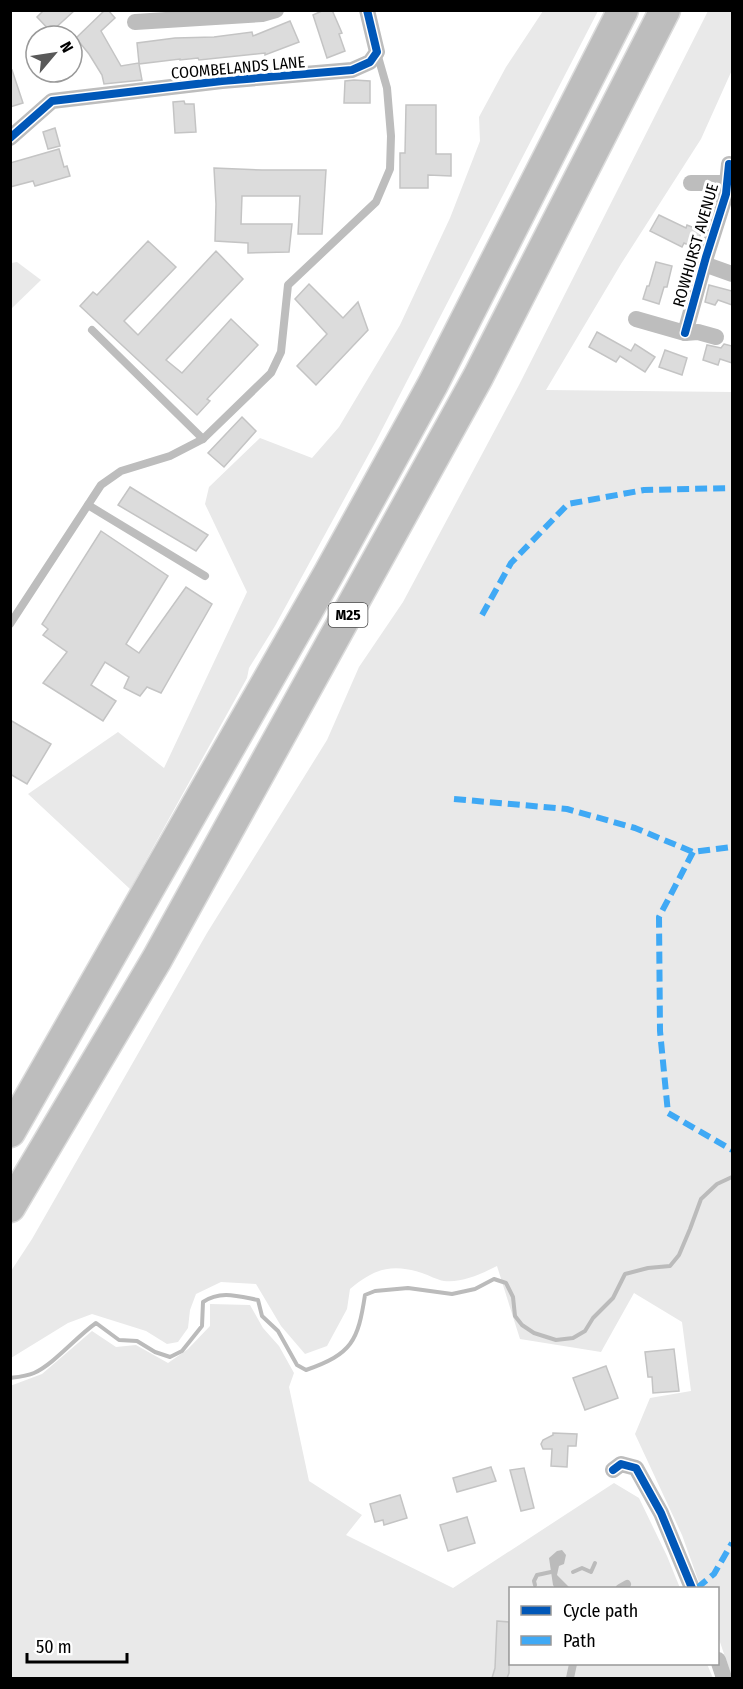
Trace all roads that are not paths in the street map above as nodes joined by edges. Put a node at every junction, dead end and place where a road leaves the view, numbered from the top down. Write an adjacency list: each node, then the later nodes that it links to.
1 (276, 10): 5 (street)
2 (367, 10): 7 (street)
3 (623, 10): 22 (highway, M25)
4 (665, 10): 23 (highway, M25)
5 (187, 15): 6 (street)
6 (135, 22)
7 (377, 52): 8 (street, COOMBELANDS LANE); 18 (lane)
8 (10, 138)
9 (729, 164): 11 (street, ROWHURST AVENUE)
10 (692, 183): 11 (street, ROWHURST AVENUE)
11 (727, 183): 12 (street, ROWHURST AVENUE)
12 (704, 264): 13 (street, ROWHURST AVENUE); 16 (street, ROWHURST AVENUE)
13 (732, 274)
14 (636, 319): 16 (street, ROWHURST AVENUE)
15 (92, 330): 18 (lane)
16 (685, 333): 17 (street, ROWHURST AVENUE)
17 (716, 337)
18 (203, 439): 19 (lane)
19 (88, 505): 20 (lane); 21 (lane)
20 (205, 576)
21 (10, 624)
22 (10, 1132)
23 (10, 1207)
24 (613, 1470): 25 (street)
25 (692, 1587)

